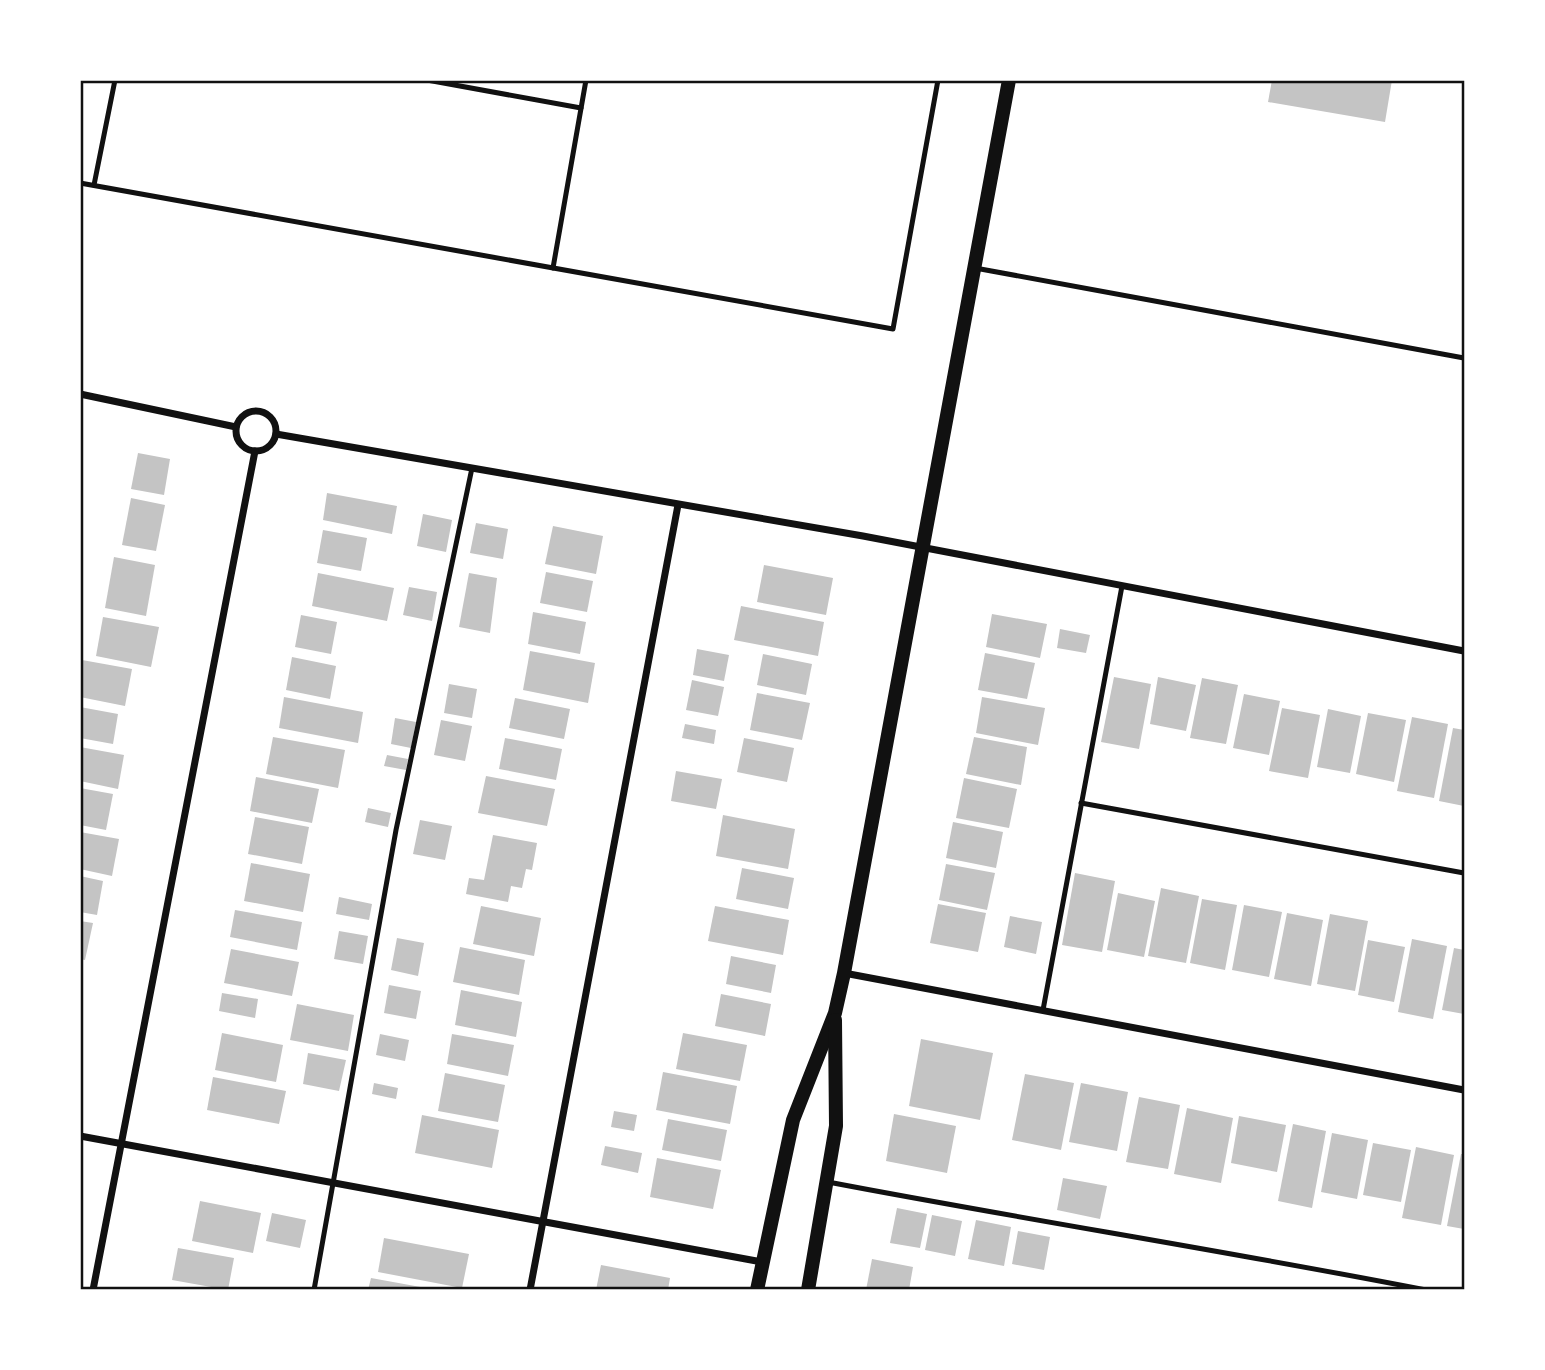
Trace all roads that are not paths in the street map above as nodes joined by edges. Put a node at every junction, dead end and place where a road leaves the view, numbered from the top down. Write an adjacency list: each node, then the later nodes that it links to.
1 (115, 80): 8 (lane)
2 (427, 80): 6 (lane)
3 (586, 80): 6 (lane)
4 (938, 80): 9 (lane)
5 (1009, 80): 10 (main road)
6 (581, 108): 9 (lane)
7 (80, 183): 8 (lane)
8 (94, 186): 9 (lane)
9 (553, 268)
10 (974, 268): 11 (lane); 18 (main road)
11 (1465, 358)
12 (80, 394): 13 (street)
13 (236, 427): 14 (street); 15 (street)
14 (276, 434): 15 (street); 16 (street)
15 (255, 451): 28 (street)
16 (472, 468): 17 (street); 29 (lane)
17 (678, 505): 18 (street); 31 (street)
18 (923, 547): 19 (street); 23 (main road)
19 (1122, 586): 20 (street); 21 (lane)
20 (1465, 651)
21 (1081, 803): 22 (lane); 24 (lane)
22 (1465, 873)
23 (844, 973): 24 (street); 25 (main road)
24 (1043, 1010): 26 (street)
25 (835, 1013): 30 (main road); 32 (main road)
26 (1465, 1090)
27 (80, 1136): 28 (street)
28 (120, 1143): 29 (street); 33 (street)
29 (333, 1181): 31 (street); 34 (lane)
30 (828, 1182): 37 (main road); 38 (lane)
31 (543, 1221): 32 (street); 35 (street)
32 (762, 1262): 36 (main road)
33 (93, 1290)
34 (314, 1290)
35 (530, 1290)
36 (757, 1290)
37 (808, 1290)
38 (1426, 1290)

